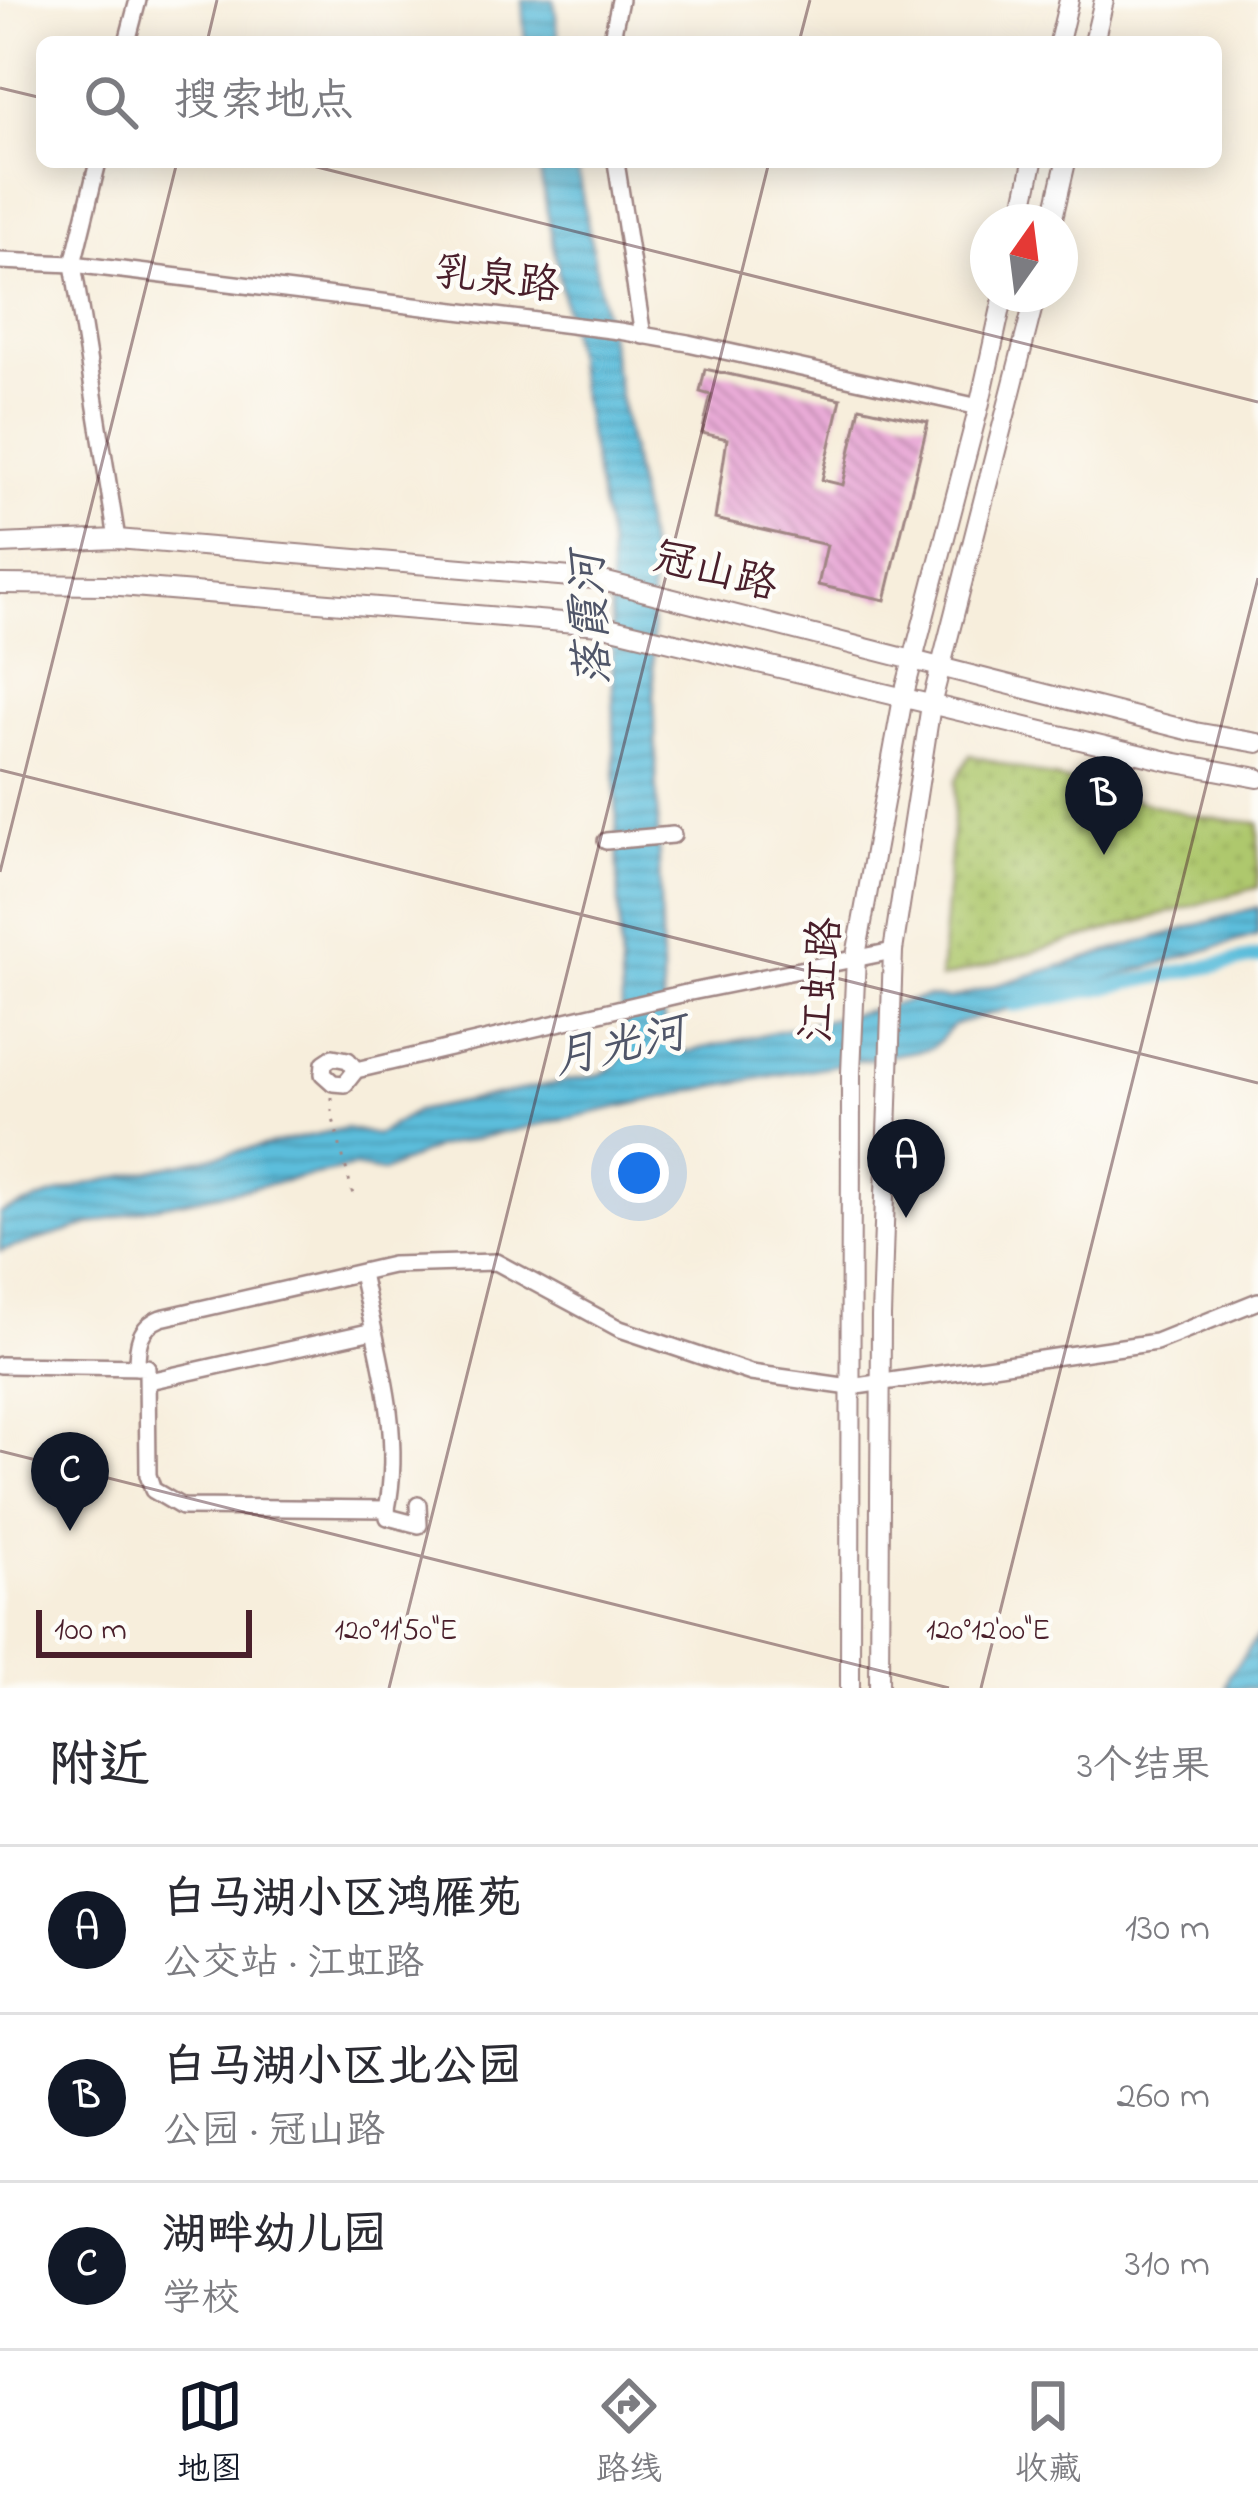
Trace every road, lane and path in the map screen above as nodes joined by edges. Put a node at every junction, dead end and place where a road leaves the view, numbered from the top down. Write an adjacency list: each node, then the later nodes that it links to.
1 (138, 0): 5 (street)
2 (620, 0): 6 (street)
3 (1069, 0): 7 (main road)
4 (1104, 0): 8 (main road)
5 (129, 36)
6 (612, 36)
7 (1061, 36)
8 (1095, 36)
9 (97, 168): 16 (street)
10 (617, 168): 19 (street)
11 (1032, 168): 13 (main road)
12 (1065, 168): 14 (main road)
13 (1024, 204)
14 (1056, 204)
15 (0, 261): 16 (street, 乳泉路)
16 (73, 264): 19 (street, 乳泉路); 21 (street)
17 (1000, 312): 20 (main road, 江虹路)
18 (1031, 312): 25 (main road, 江虹路)
19 (643, 335): 20 (street, 乳泉路)
20 (979, 407): 24 (main road, 江虹路)
21 (117, 538): 22 (main road, 冠山路); 24 (main road, 冠山路)
22 (0, 544)
23 (0, 584): 26 (main road, 冠山路)
24 (914, 661): 25 (main road, 冠山路); 26 (main road, 江虹路)
25 (940, 667): 27 (main road, 江虹路); 28 (main road, 冠山路)
26 (903, 698): 27 (main road, 冠山路); 33 (main road, 江虹路)
27 (931, 705): 29 (main road, 冠山路); 32 (main road, 江虹路)
28 (1258, 743)
29 (1258, 778)
30 (673, 836): 31 (street)
31 (607, 841)
32 (893, 951): 33 (street); 42 (main road, 江虹路)
33 (856, 956): 34 (street); 43 (main road, 江虹路)
34 (356, 1070): 35 (street); 35 (street)
35 (333, 1083): 36 (path)
36 (353, 1195)
37 (361, 1273): 39 (street); 41 (street); 43 (street)
38 (1258, 1301): 42 (street)
39 (373, 1331): 41 (street); 45 (street)
40 (0, 1365): 41 (street)
41 (143, 1374): 45 (street)
42 (881, 1386): 43 (street); 47 (main road, 江虹路)
43 (850, 1387): 46 (main road, 江虹路)
44 (418, 1505): 45 (street)
45 (386, 1509)
46 (850, 1688)
47 (879, 1688)

